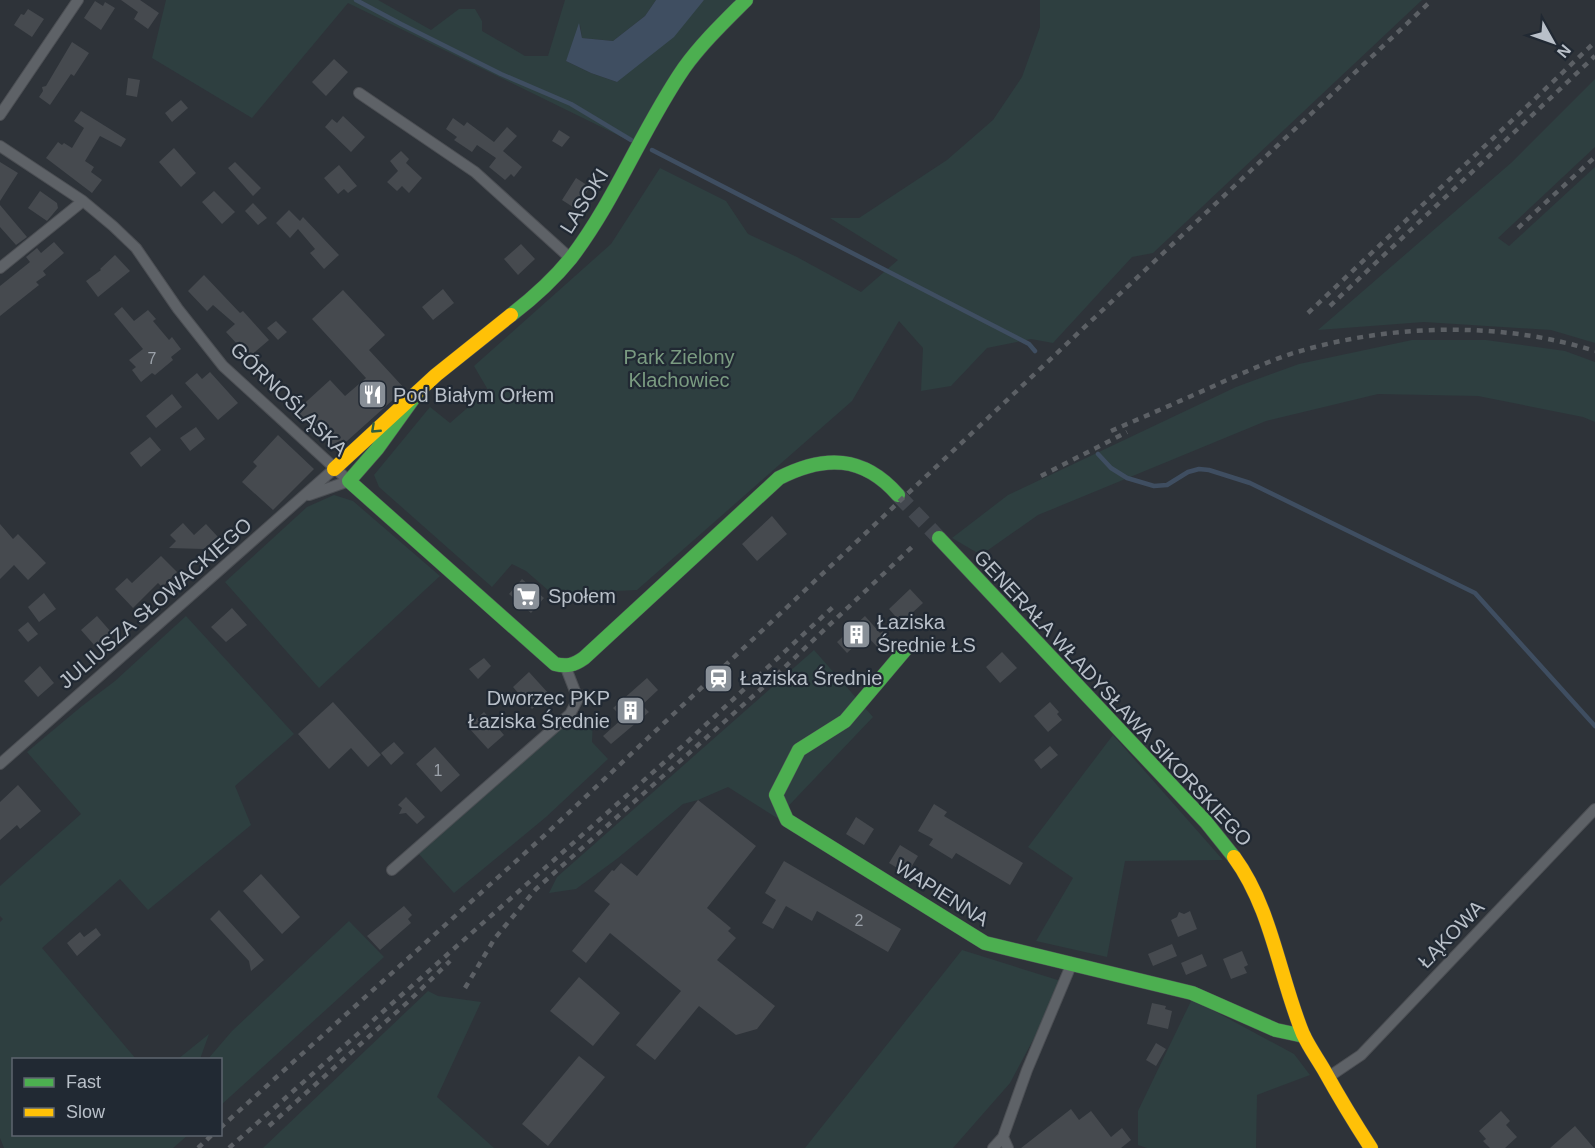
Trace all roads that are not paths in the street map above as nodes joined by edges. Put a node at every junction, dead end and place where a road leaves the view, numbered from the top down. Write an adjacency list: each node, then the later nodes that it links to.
1 (78, 0): 4 (street)
2 (746, 0): 7 (street, LASOKI)
3 (359, 93): 7 (street)
4 (0, 115)
5 (0, 146): 6 (street, GÓRNOŚLĄSKA)
6 (82, 201): 8 (street); 10 (street, GÓRNOŚLĄSKA)
7 (570, 258): 9 (street, LASOKI)
8 (0, 268)
9 (418, 392): 10 (street, one-way to 10); 11 (street)
10 (334, 468): 11 (street, GÓRNOŚLĄSKA); 13 (street, JULIUSZA SŁOWACKIEGO)
11 (349, 481): 13 (street); 16 (street, GÓRNOŚLĄSKA)
12 (898, 495): 16 (street)
13 (303, 497): 17 (street, JULIUSZA SŁOWACKIEGO)
14 (939, 538): 21 (street, GENERAŁA WŁADYSŁAWA SIKORSKIEGO)
15 (905, 650): 20 (street, WAPIENNA)
16 (566, 668): 19 (street)
17 (0, 764)
18 (1595, 809): 22 (street, ŁĄKOWA)
19 (392, 870)
20 (1072, 963): 21 (street, WAPIENNA); 23 (street)
21 (1304, 1036): 22 (street, GENERAŁA WŁADYSŁAWA SIKORSKIEGO)
22 (1327, 1078): 25 (street, GENERAŁA WŁADYSŁAWA SIKORSKIEGO)
23 (1006, 1143): 24 (street)
24 (993, 1148)
25 (1371, 1148)

